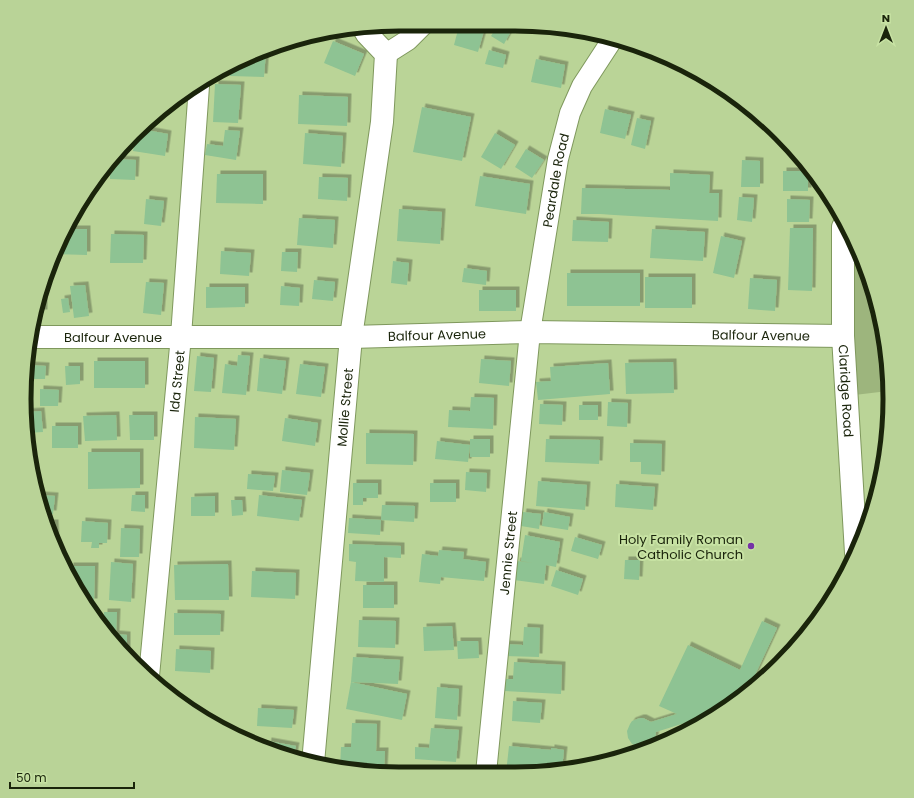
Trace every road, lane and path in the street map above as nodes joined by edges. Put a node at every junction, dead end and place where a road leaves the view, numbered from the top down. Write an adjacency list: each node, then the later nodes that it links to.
1 (417, 31): 4 (street)
2 (366, 33): 4 (street)
3 (609, 44): 7 (street, Peardale Road)
4 (386, 54): 11 (street, Mollie Street)
5 (199, 91): 8 (street, Ida Street)
6 (843, 232): 9 (street, Claridge Road)
7 (530, 332): 9 (street, Balfour Avenue); 11 (street, Balfour Avenue); 15 (street, Jennie Street)
8 (181, 336): 10 (street, Balfour Avenue); 11 (street, Balfour Avenue); 13 (street, Ida Street)
9 (843, 336): 12 (street, Claridge Road)
10 (36, 337)
11 (351, 337): 14 (street, Mollie Street)
12 (855, 539)
13 (150, 670)
14 (314, 756)
15 (487, 767)

